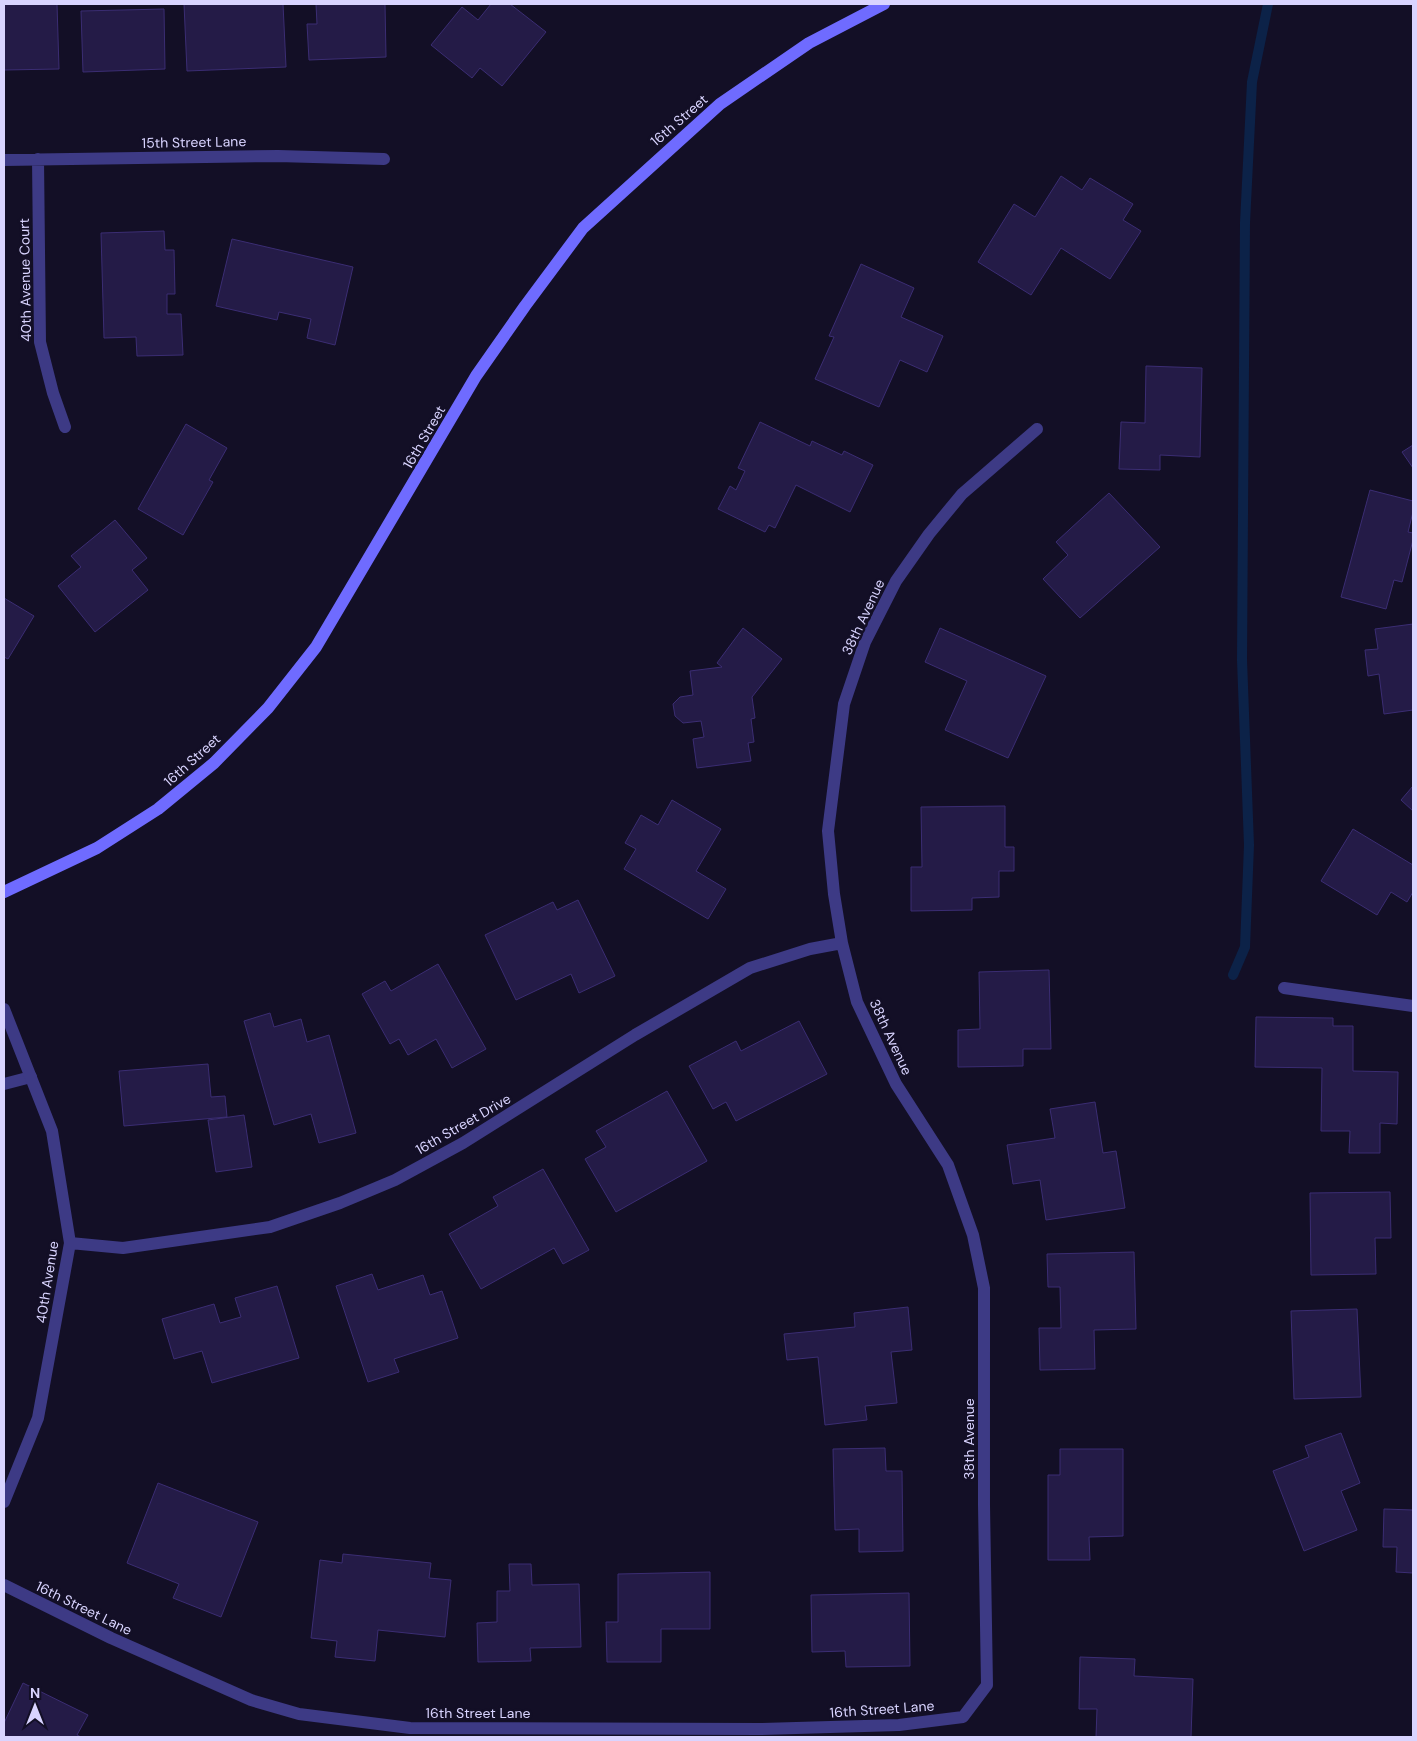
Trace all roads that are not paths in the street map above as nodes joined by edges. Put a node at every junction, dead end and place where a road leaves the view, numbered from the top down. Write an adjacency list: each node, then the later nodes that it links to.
1 (884, 4): 7 (main road, 16th Street)
2 (38, 159): 3 (street, 15th Street Lane); 4 (street, 15th Street Lane); 5 (street, 40th Avenue Court)
3 (384, 159)
4 (4, 160)
5 (65, 427)
6 (1037, 429): 8 (street, 38th Avenue)
7 (4, 892)
8 (842, 943): 14 (street, 16th Street Drive); 17 (street, 38th Avenue)
9 (1284, 988): 10 (street)
10 (1413, 1006)
11 (4, 1009): 12 (street, 40th Avenue)
12 (31, 1077): 13 (street); 14 (street, 40th Avenue)
13 (4, 1084)
14 (70, 1243): 15 (street, 40th Avenue)
15 (4, 1502)
16 (4, 1584): 17 (street, 16th Street Lane)
17 (973, 1704)

